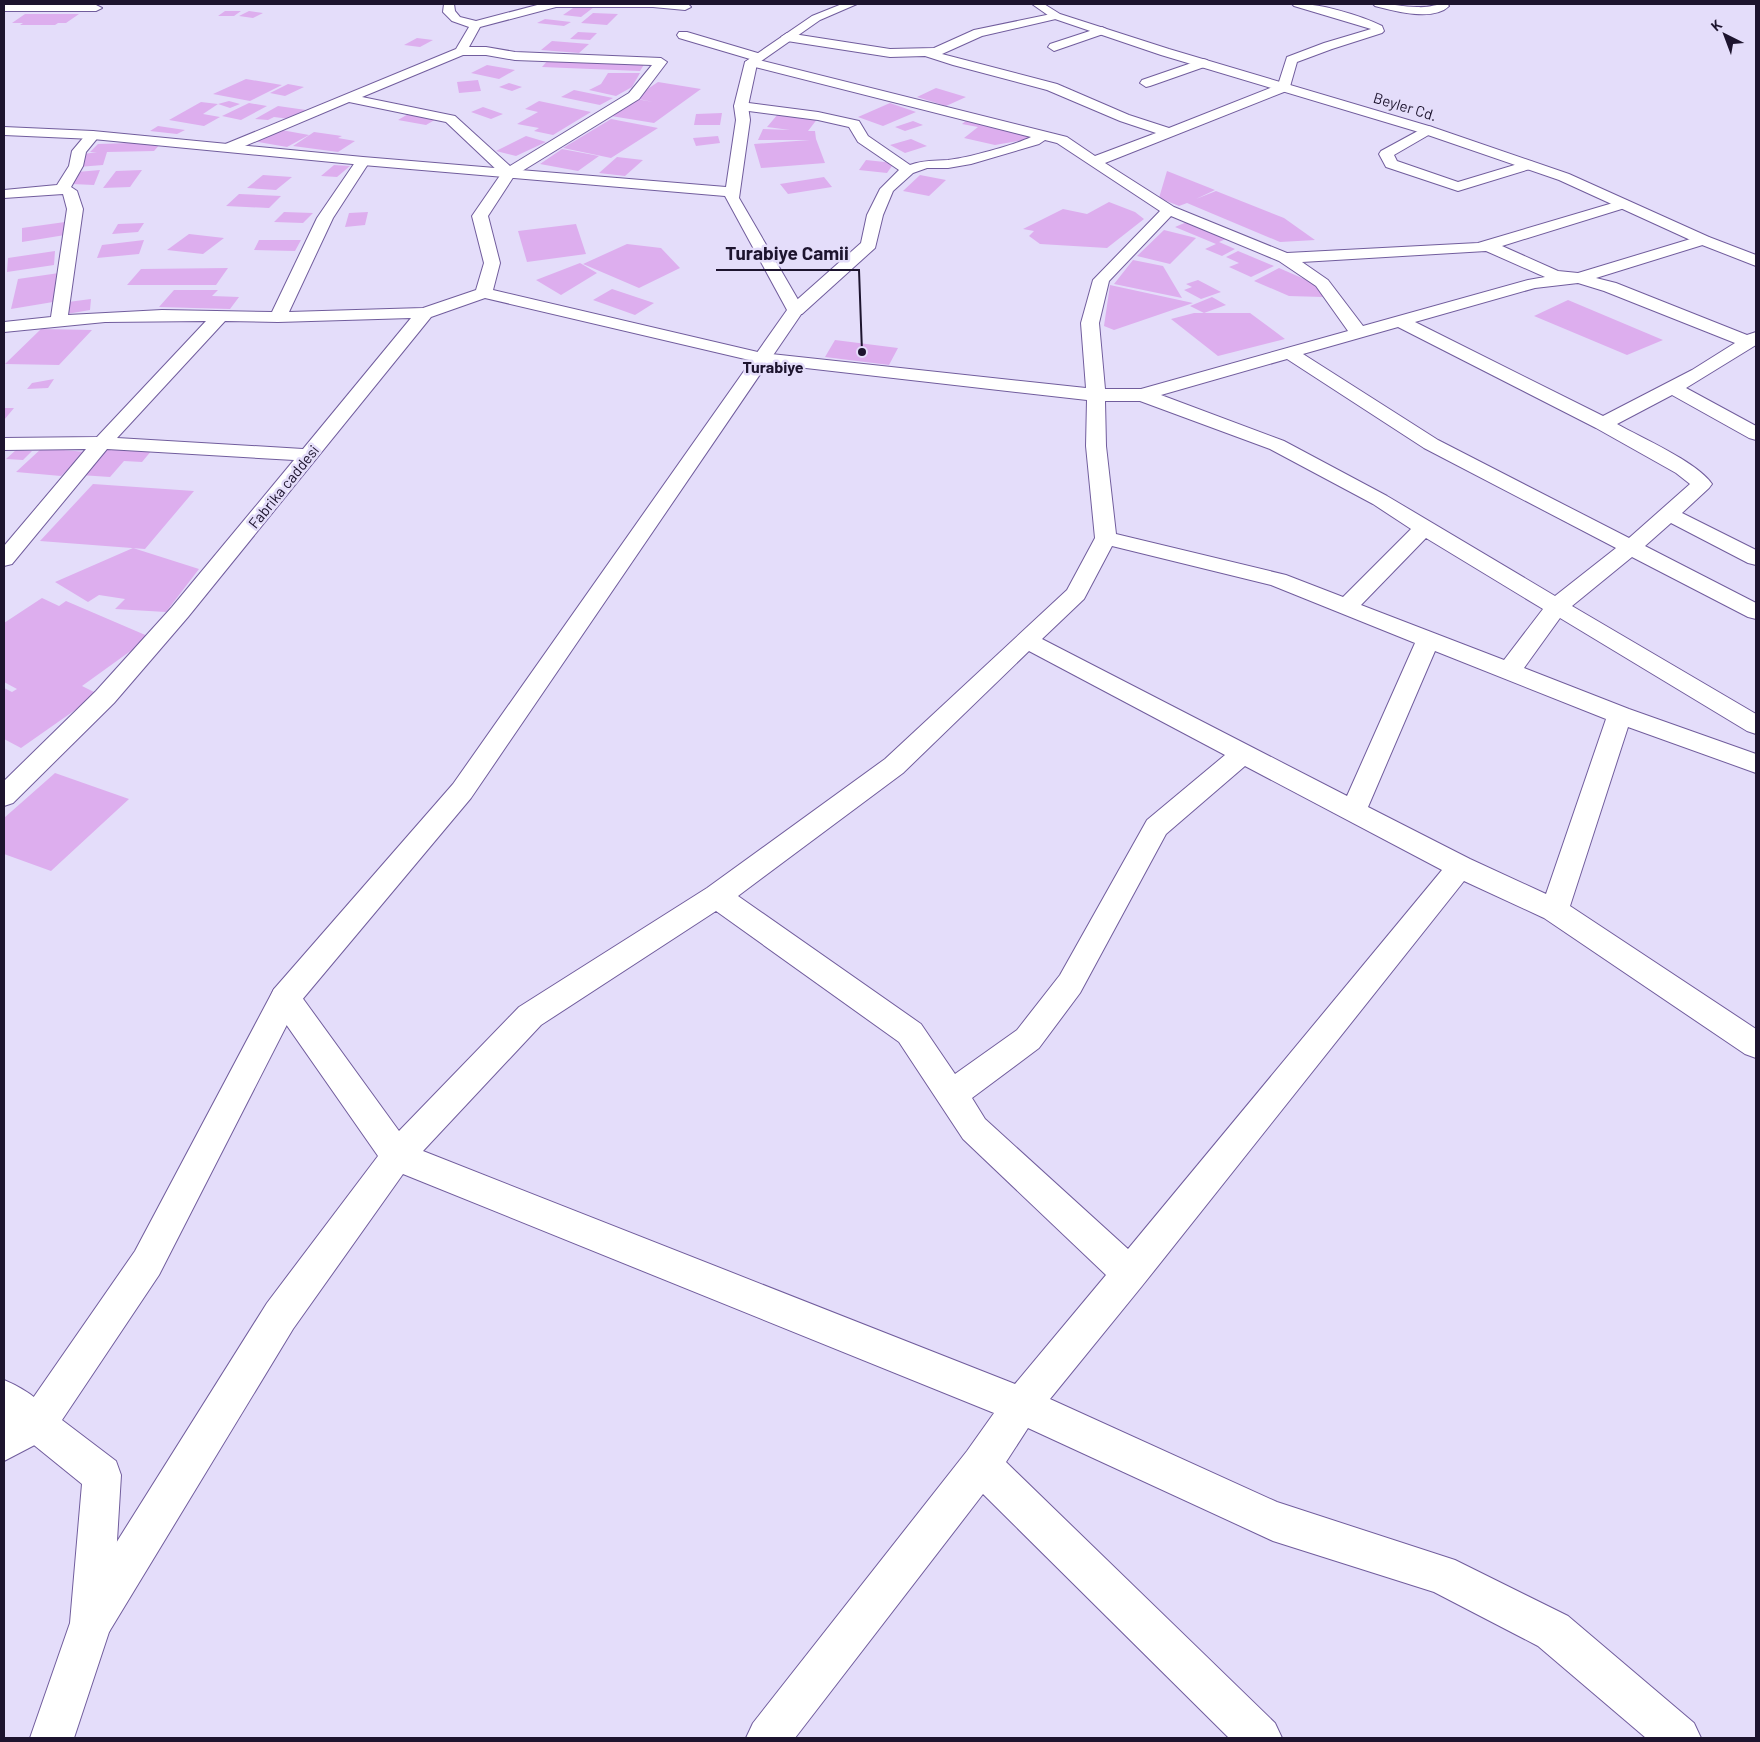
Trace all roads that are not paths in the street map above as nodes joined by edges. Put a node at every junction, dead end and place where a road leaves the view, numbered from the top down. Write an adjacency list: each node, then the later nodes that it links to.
1 (449, 4): 11 (street)
2 (851, 4): 13 (street)
3 (1037, 4): 9 (street, Beyler Cd.)
4 (1298, 4): 20 (street)
5 (1379, 4): 6 (street)
6 (1441, 4)
7 (4, 8): 8 (street)
8 (96, 8)
9 (1056, 16): 12 (street, Beyler Cd.); 16 (street)
10 (684, 22): 11 (street); 17 (street)
11 (476, 26): 15 (street)
12 (1102, 31): 14 (street); 18 (street, Beyler Cd.)
13 (787, 37): 16 (street); 17 (street)
14 (1054, 47)
15 (461, 51): 21 (street); 33 (street)
16 (926, 52): 25 (street)
17 (754, 59): 22 (street); 27 (street)
18 (1203, 63): 19 (street); 20 (street, Beyler Cd.)
19 (1146, 83)
20 (1284, 87): 23 (street, Beyler Cd.); 25 (street)
21 (348, 98): 28 (street); 33 (street)
22 (741, 106): 32 (street); 35 (street)
23 (1427, 130): 31 (street, Beyler Cd.); 31 (street)
24 (4, 131): 26 (street)
25 (1170, 132): 30 (street)
26 (93, 135): 28 (street); 34 (street)
27 (1043, 135): 30 (street); 32 (street)
28 (228, 148): 29 (street)
29 (363, 162): 33 (street); 48 (street)
30 (1094, 162): 38 (street)
31 (1528, 165): 37 (street, Beyler Cd.)
32 (908, 170): 45 (street)
33 (509, 173): 35 (street); 44 (street)
34 (62, 189): 36 (street); 49 (street)
35 (732, 192): 45 (street)
36 (4, 194)
37 (1623, 204): 39 (street, Beyler Cd.); 40 (street)
38 (1169, 210): 41 (street); 57 (street)
39 (1703, 240): 42 (street, Beyler Cd.); 43 (street)
40 (1488, 246): 41 (street); 43 (street)
41 (1285, 258): 52 (street)
42 (1756, 261)
43 (1580, 278): 50 (street); 53 (street)
44 (484, 293): 46 (street); 55 (street)
45 (796, 310): 55 (street)
46 (425, 313): 48 (street); 63 (street, Fabrika caddesi)
47 (220, 316): 48 (street); 49 (street); 61 (street)
48 (278, 317)
49 (59, 322): 51 (street)
50 (1401, 322): 52 (street); 59 (street)
51 (4, 327)
52 (1359, 333): 54 (street)
53 (1752, 340): 56 (street)
54 (1289, 354): 58 (street); 67 (street)
55 (762, 358): 57 (street); 85 (street)
56 (1672, 388): 59 (street); 60 (street)
57 (1096, 395): 58 (street); 66 (street)
58 (1142, 395): 65 (street)
59 (1603, 424): 64 (street)
60 (1756, 434)
61 (102, 443): 62 (street); 63 (street); 69 (street)
62 (6, 446)
63 (309, 455): 80 (street, Fabrika caddesi)
64 (1669, 514): 67 (street); 68 (street)
65 (1424, 528): 70 (street); 71 (street)
66 (1106, 538): 71 (street); 74 (street)
67 (1630, 548): 70 (street); 72 (street)
68 (1756, 558)
69 (4, 559)
70 (1557, 606): 75 (street); 77 (street)
71 (1346, 607): 73 (street)
72 (1756, 612)
73 (1428, 639): 75 (street); 81 (street)
74 (1026, 640): 78 (street); 83 (street)
75 (1509, 671): 76 (street)
76 (1620, 715): 79 (street); 84 (street)
77 (1756, 725)
78 (1243, 754): 81 (street); 87 (street)
79 (1756, 764)
80 (4, 796)
81 (1352, 811): 82 (street)
82 (1460, 868): 84 (street); 89 (street)
83 (717, 896): 87 (street); 88 (street)
84 (1554, 910): 86 (street)
85 (285, 998): 88 (street); 92 (street)
86 (1756, 1045)
87 (951, 1096): 89 (street)
88 (397, 1156): 91 (street); 95 (street)
89 (1130, 1274): 91 (street)
90 (4, 1399): 92 (street)
91 (1021, 1405): 94 (street); 99 (street)
92 (37, 1424): 93 (street); 95 (street)
93 (4, 1442)
94 (981, 1465): 97 (street); 98 (street)
95 (91, 1623): 96 (street)
96 (52, 1738)
97 (768, 1738)
98 (1260, 1738)
99 (1679, 1738)

